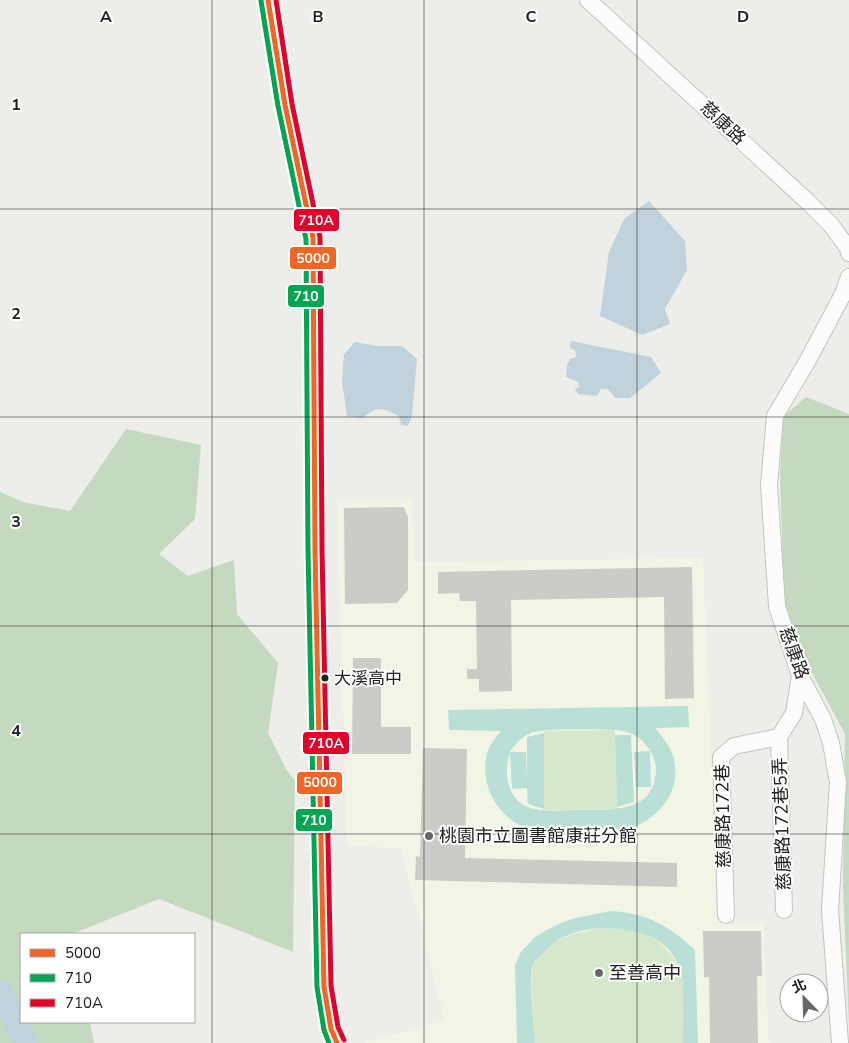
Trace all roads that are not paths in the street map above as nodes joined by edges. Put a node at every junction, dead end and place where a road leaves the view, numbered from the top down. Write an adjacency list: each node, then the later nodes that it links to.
1 (268, 0): 9 (street)
2 (588, 0): 3 (street, 慈康路)
3 (849, 250)
4 (849, 277): 5 (street, 慈康路)
5 (800, 676): 6 (street); 10 (street, 慈康路)
6 (779, 738): 7 (street, 慈康路172巷5弄); 8 (street, 慈康路172巷)
7 (784, 910)
8 (726, 914)
9 (336, 1043)
10 (840, 1043)

